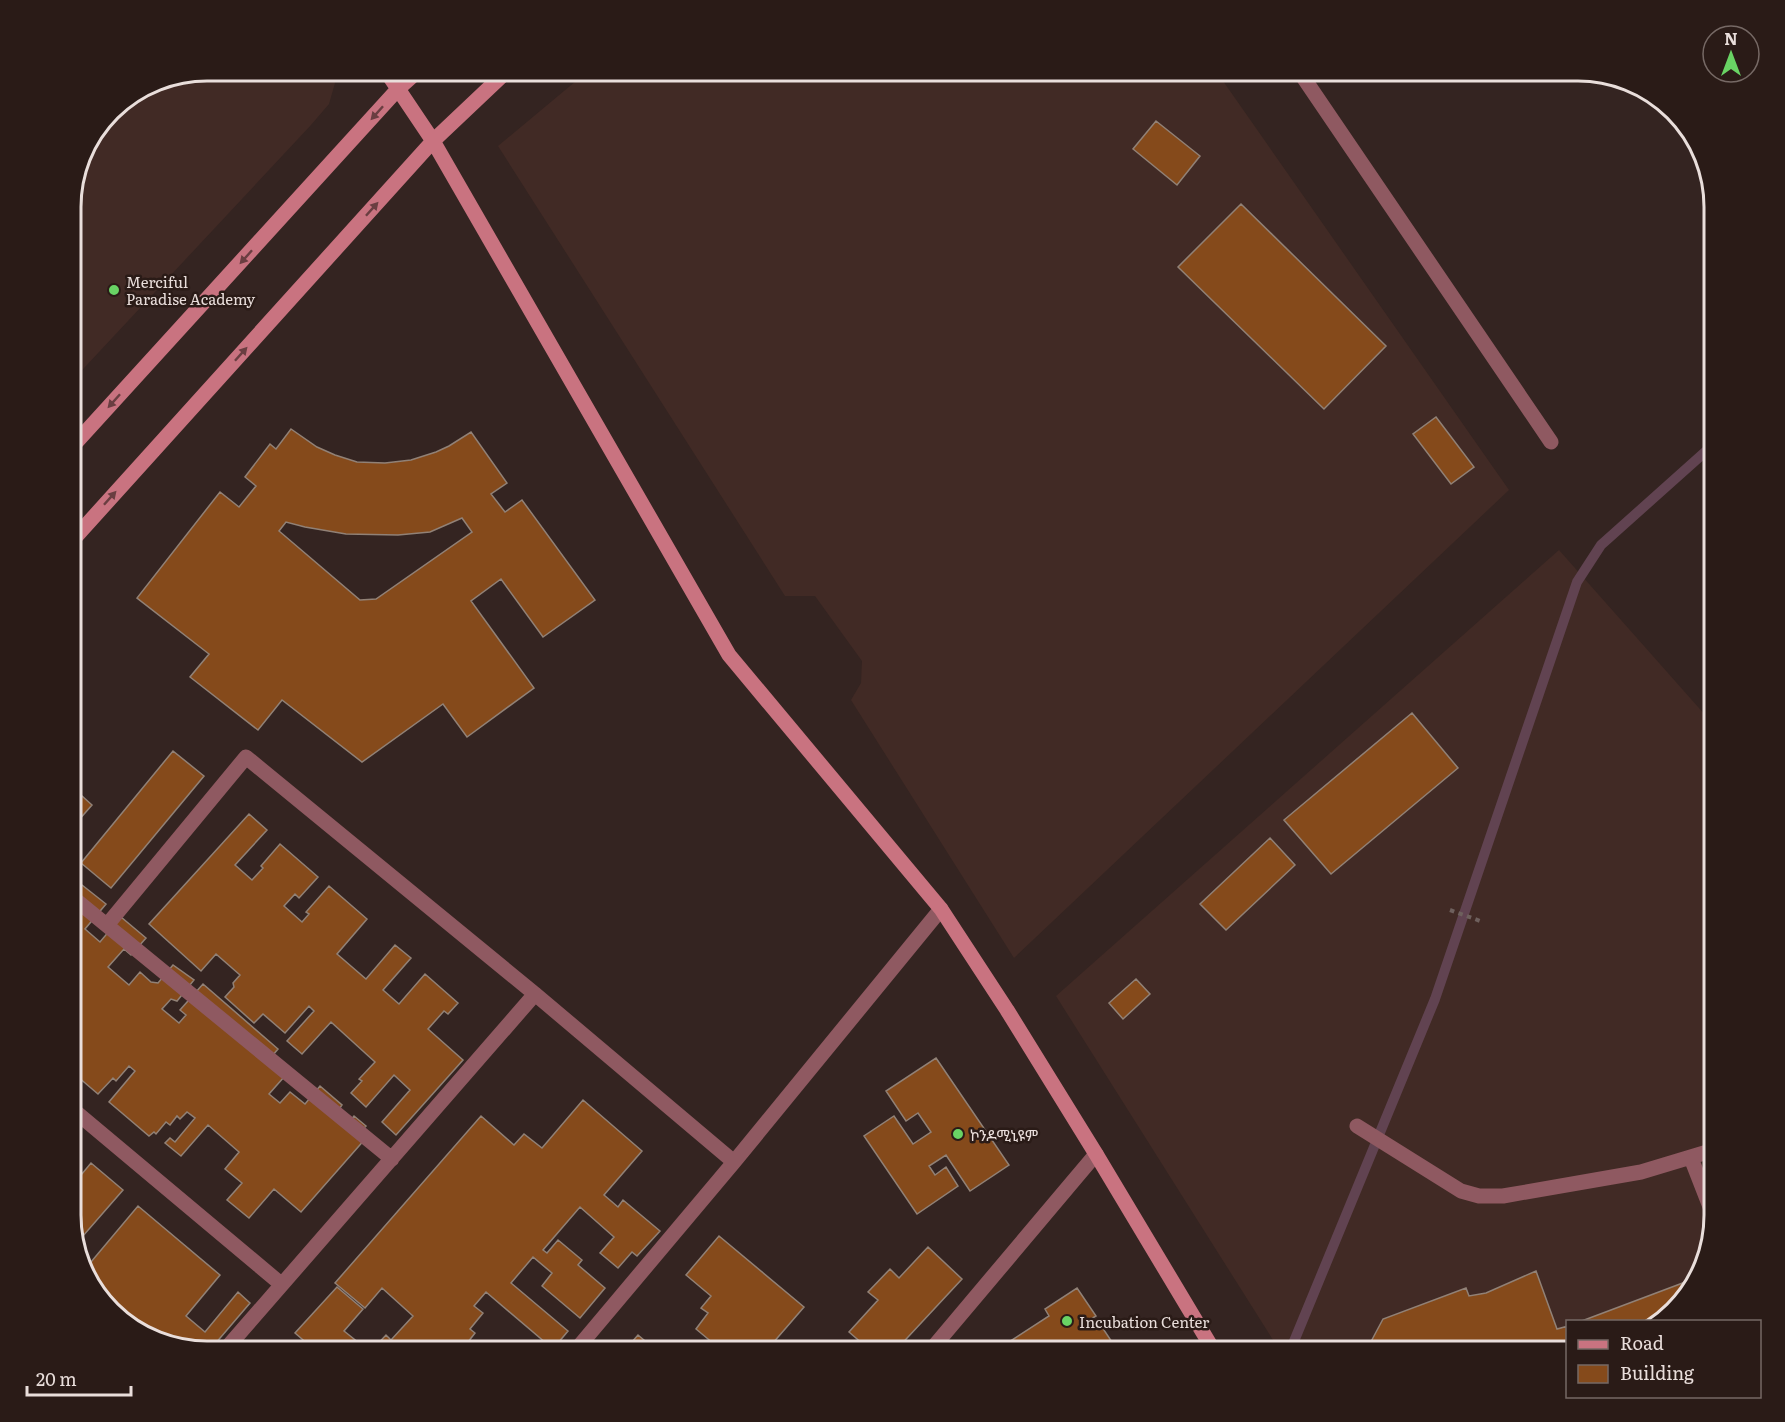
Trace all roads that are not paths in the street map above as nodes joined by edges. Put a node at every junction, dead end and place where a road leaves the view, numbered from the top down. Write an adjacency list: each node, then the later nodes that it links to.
1 (393, 81): 5 (street)
2 (406, 81): 5 (street)
3 (496, 81): 6 (street)
4 (1306, 81): 8 (street)
5 (398, 89): 6 (street); 7 (street, one-way to 7)
6 (433, 141): 9 (street, one-way to 6); 11 (street)
7 (81, 437)
8 (1551, 442)
9 (81, 531)
10 (81, 904): 12 (street)
11 (941, 909): 17 (street); 20 (street)
12 (107, 925): 13 (street); 19 (street)
13 (536, 994): 19 (street); 20 (street)
14 (81, 1116): 22 (street)
15 (1357, 1126): 18 (street)
16 (1704, 1153): 18 (street)
17 (1096, 1154): 25 (street); 26 (street)
18 (1691, 1158): 21 (street)
19 (392, 1159): 22 (street)
20 (734, 1162): 24 (street)
21 (1704, 1192)
22 (281, 1284): 23 (street)
23 (233, 1341)
24 (584, 1341)
25 (939, 1341)
26 (1207, 1341)

